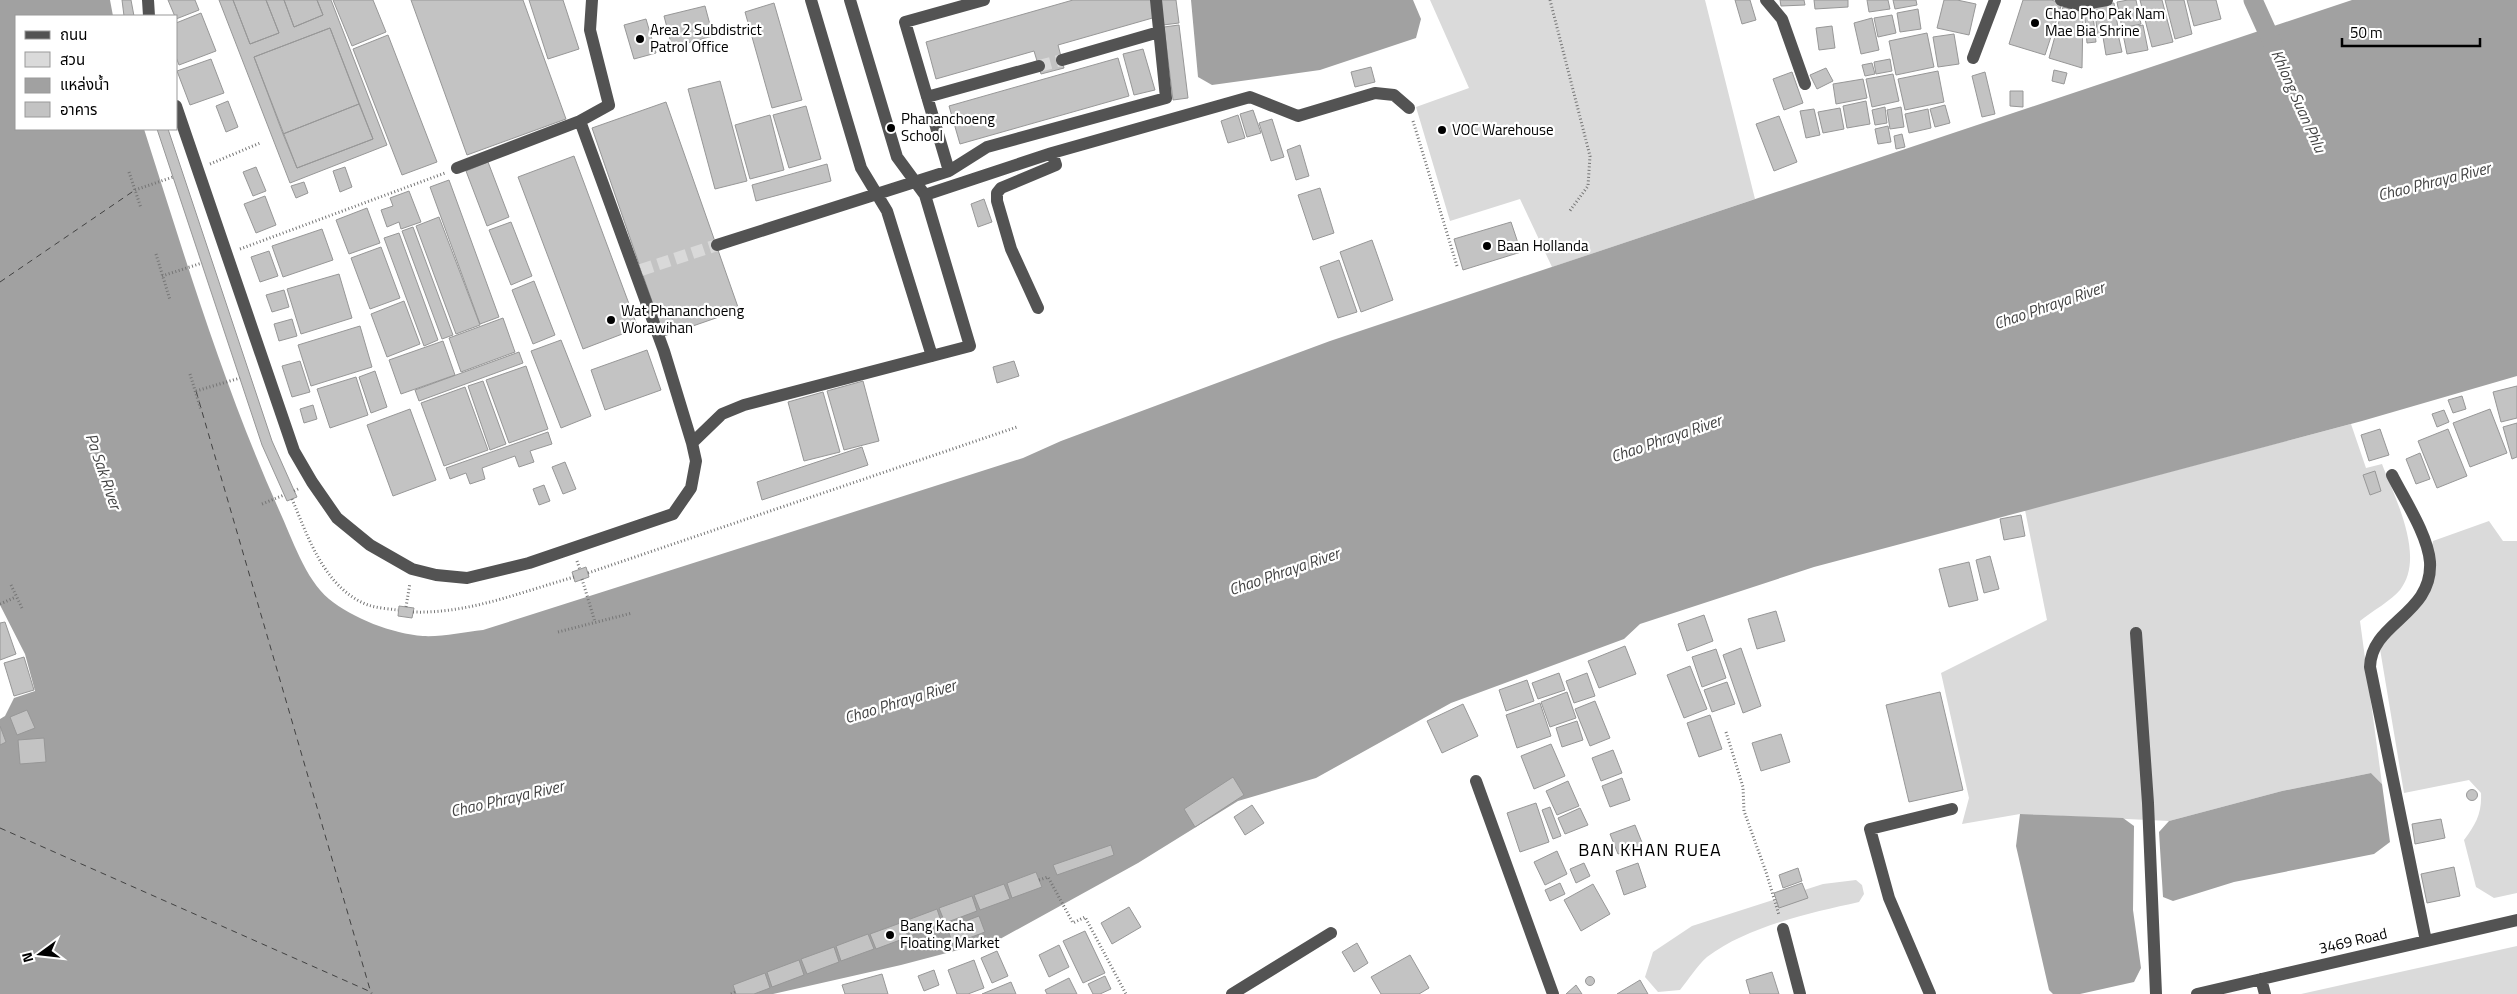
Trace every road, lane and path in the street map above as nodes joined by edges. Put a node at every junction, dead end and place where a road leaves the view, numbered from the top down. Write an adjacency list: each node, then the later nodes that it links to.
1 (148, 0): 12 (street)
2 (592, 0): 21 (street)
3 (810, 0): 31 (street)
4 (850, 0): 29 (street)
5 (984, 0): 18 (street)
6 (1156, 0): 13 (street)
7 (1550, 0): 34 (path)
8 (1766, 0): 17 (street)
9 (1994, 0): 14 (street)
10 (2061, 0): 11 (street)
11 (2107, 0)
12 (149, 15)
13 (1159, 32): 15 (street); 26 (street)
14 (1973, 58)
15 (1062, 60)
16 (1039, 66): 18 (street)
17 (1805, 84)
18 (928, 97): 26 (street)
19 (1409, 108): 23 (street); 39 (path)
20 (178, 112): 24 (street)
21 (580, 121): 25 (street); 49 (street)
22 (260, 143): 24 (path)
23 (1052, 153): 32 (street); 42 (street)
24 (198, 168): 37 (street)
25 (457, 168): 37 (path)
26 (949, 170): 29 (street)
27 (129, 172): 30 (path)
28 (173, 177): 30 (path)
29 (914, 182): 31 (street); 32 (street)
30 (135, 190): 33 (path)
31 (876, 194): 35 (street); 43 (street)
32 (925, 195): 43 (street)
33 (141, 208)
34 (1569, 212)
35 (716, 245)
36 (156, 254): 40 (path)
37 (227, 254): 54 (street)
38 (202, 263): 40 (path)
39 (1457, 266)
40 (162, 276): 41 (path)
41 (170, 300)
42 (1038, 308)
43 (932, 356): 49 (street)
44 (190, 374): 46 (path)
45 (240, 378): 46 (path)
46 (196, 391): 47 (path)
47 (201, 410)
48 (1017, 427): 55 (path)
49 (692, 443): 54 (street)
50 (2392, 475): 77 (street)
51 (284, 495): 53 (path)
52 (292, 499): 63 (path)
53 (262, 504)
54 (412, 569): 61 (path)
55 (588, 573)
56 (574, 577): 64 (path)
57 (582, 579): 66 (path)
58 (11, 585): 59 (path)
59 (16, 596): 60 (path); 62 (path)
60 (0, 604)
61 (406, 607)
62 (22, 608)
63 (398, 610)
64 (413, 612)
65 (632, 613): 66 (path)
66 (595, 622): 67 (path)
67 (558, 632)
68 (2136, 633): 84 (street)
69 (1726, 732): 73 (path)
70 (1476, 781): 81 (street)
71 (1952, 809): 83 (street)
72 (1039, 880): 79 (path)
73 (1773, 897)
74 (2517, 920): 77 (street, 3469 Road)
75 (1784, 929): 82 (street)
76 (1331, 933): 80 (street)
77 (2426, 941): 78 (street, 3469 Road)
78 (2261, 979): 85 (street, 3469 Road); 86 (street)
79 (1126, 994)
80 (1232, 994)
81 (1553, 994)
82 (1800, 994)
83 (1930, 994)
84 (2156, 994)
85 (2197, 994)
86 (2265, 994)

